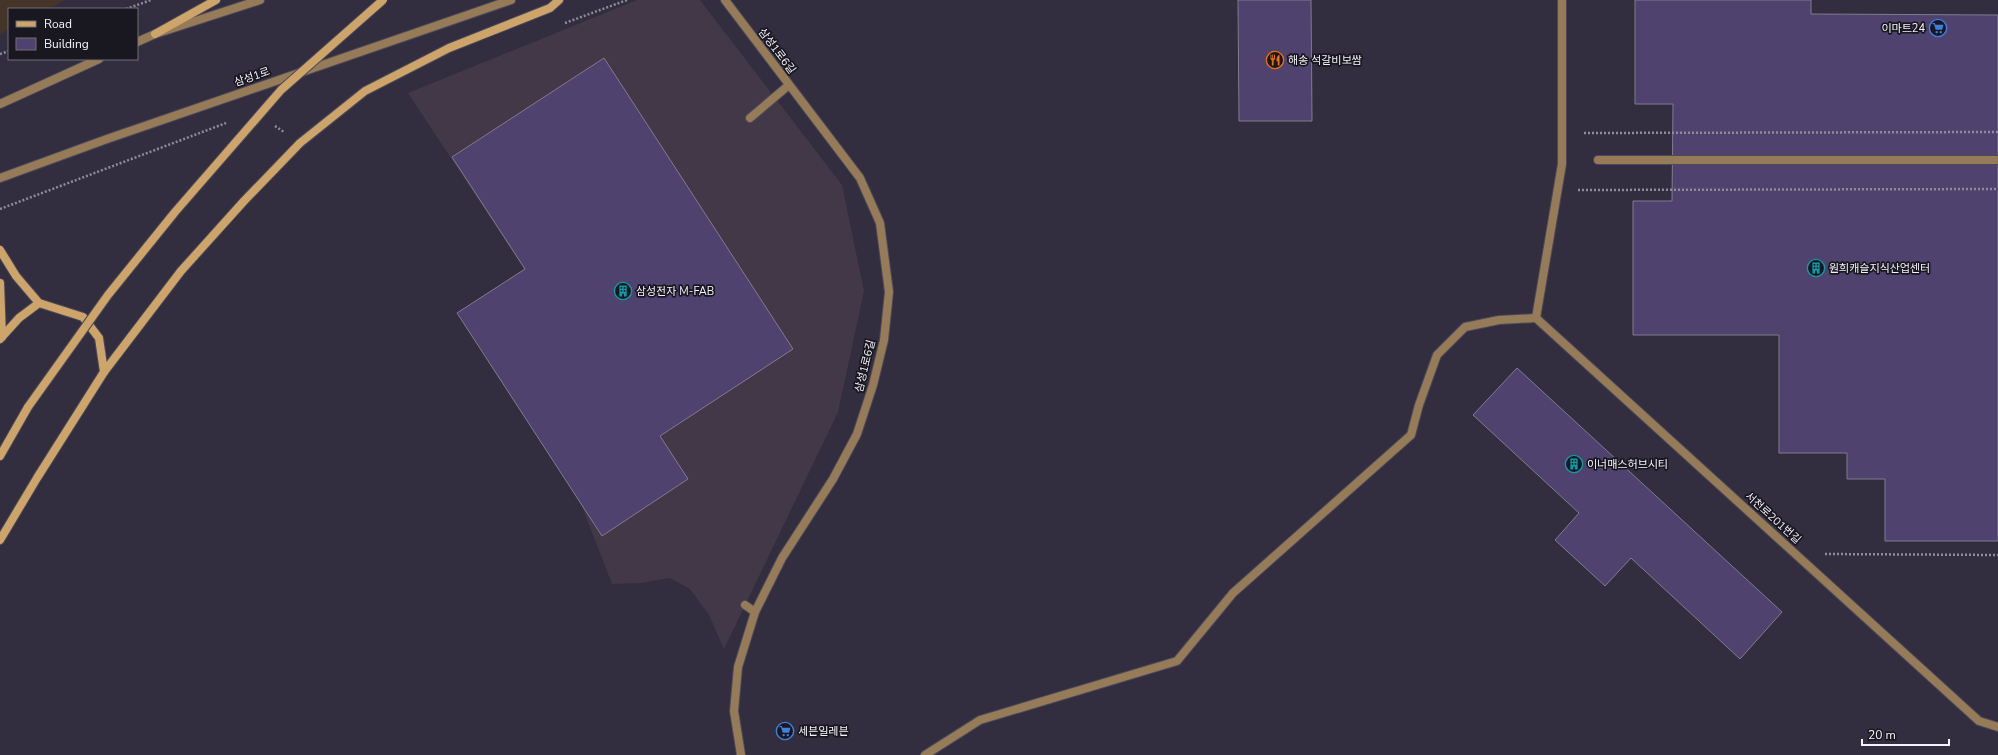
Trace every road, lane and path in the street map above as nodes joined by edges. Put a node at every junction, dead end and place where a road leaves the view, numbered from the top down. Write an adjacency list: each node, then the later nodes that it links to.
1 (151, 0): 10 (path)
2 (216, 0): 12 (main road)
3 (260, 0): 12 (street)
4 (383, 0): 35 (main road, bridge)
5 (511, 0): 25 (street, 삼성1로)
6 (559, 0): 22 (main road)
7 (627, 0): 11 (path)
8 (725, 0): 15 (street, 삼성1로6길)
9 (1562, 0): 32 (street)
10 (129, 8)
11 (563, 23)
12 (155, 34): 13 (street)
13 (138, 42)
14 (97, 60): 16 (street)
15 (789, 85): 17 (street); 40 (street, 삼성1로6길)
16 (0, 104)
17 (750, 118)
18 (233, 120): 28 (path)
19 (274, 126): 22 (path)
20 (1998, 132): 21 (path)
21 (1584, 133)
22 (300, 143): 34 (main road)
23 (1598, 160): 24 (street)
24 (1998, 160)
25 (0, 178)
26 (1998, 189): 27 (path)
27 (1578, 190)
28 (0, 209)
29 (0, 250): 31 (main road)
30 (0, 283): 33 (main road)
31 (38, 303): 33 (main road); 34 (main road)
32 (1536, 318): 41 (street, 서천로201번길); 43 (street)
33 (1, 338)
34 (104, 372): 36 (main road)
35 (0, 456)
36 (0, 540)
37 (1824, 554): 38 (path)
38 (1998, 555)
39 (745, 605): 40 (street)
40 (755, 612): 42 (street, 삼성1로6길)
41 (1998, 727)
42 (741, 755)
43 (925, 755)

